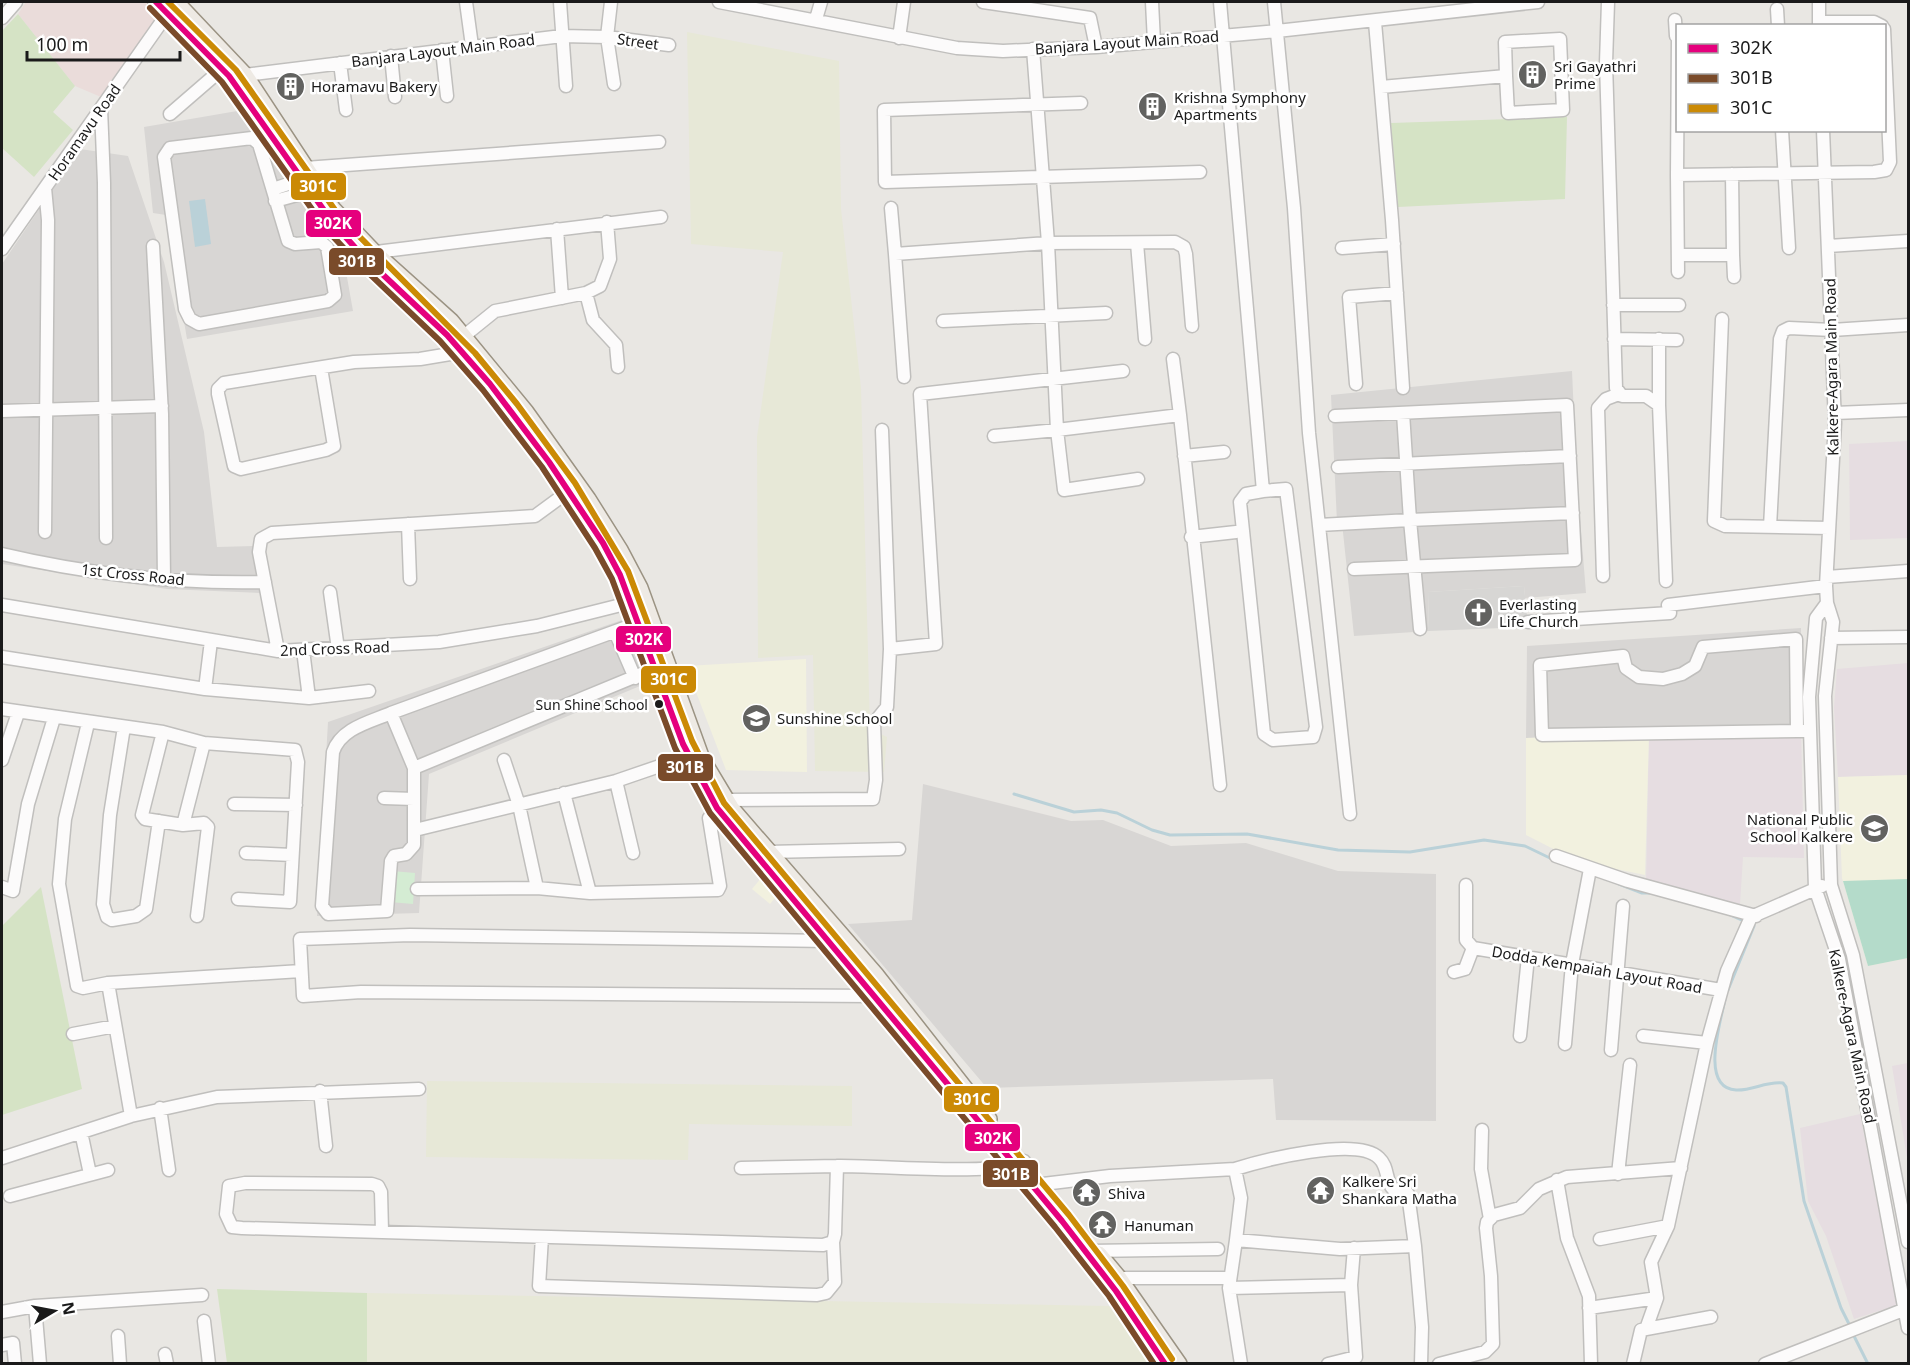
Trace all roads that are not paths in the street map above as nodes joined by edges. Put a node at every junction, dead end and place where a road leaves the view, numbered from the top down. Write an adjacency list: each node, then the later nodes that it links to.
1 (16, 2): 20 (street)
2 (156, 2): 16 (main road)
3 (466, 2): 35 (street)
4 (560, 2): 30 (street)
5 (611, 2): 31 (street)
6 (719, 2): 18 (street, Banjara Layout Main Road)
7 (821, 2): 21 (street)
8 (904, 2): 32 (street)
9 (983, 2): 17 (street)
10 (1152, 2): 33 (street)
11 (1220, 2): 29 (street)
12 (1274, 2): 28 (street)
13 (1538, 2): 23 (street, Banjara Layout Main Road)
14 (1608, 2): 90 (street)
15 (1820, 2): 25 (street)
16 (174, 4): 41 (main road); 42 (main road); 52 (street, Horamavu Road)
17 (1004, 4): 36 (street)
18 (756, 6): 21 (street, Banjara Layout Main Road)
19 (1778, 9): 24 (street)
20 (2, 18)
21 (816, 19): 32 (street, Banjara Layout Main Road)
22 (1675, 20): 27 (street)
23 (1375, 22): 28 (street, Banjara Layout Main Road); 47 (street)
24 (1778, 24)
25 (1819, 24): 26 (street)
26 (1878, 24)
27 (1676, 28)
28 (1276, 32): 29 (street, Banjara Layout Main Road); 138 (street)
29 (1223, 35): 33 (street, Banjara Layout Main Road); 134 (street)
30 (562, 36): 31 (street, Banjara Layout Main Road); 35 (street, Banjara Layout Main Road); 46 (street)
31 (607, 37): 34 (street, Street); 44 (street)
32 (899, 38): 37 (street, Banjara Layout Main Road)
33 (1154, 42): 36 (street, Banjara Layout Main Road)
34 (669, 45)
35 (472, 46): 38 (street, Banjara Layout Main Road)
36 (1096, 47): 37 (street, Banjara Layout Main Road)
37 (1033, 49): 51 (street)
38 (442, 50): 39 (street, Banjara Layout Main Road); 48 (street)
39 (391, 56): 40 (street, Banjara Layout Main Road); 49 (street)
40 (340, 63): 42 (street, Banjara Layout Main Road); 53 (street)
41 (222, 69): 54 (street); 65 (main road)
42 (245, 75): 65 (main road)
43 (1506, 76): 43 (street); 47 (street)
44 (614, 84)
45 (1886, 84): 61 (street)
46 (566, 86)
47 (1381, 87): 75 (street)
48 (447, 96)
49 (396, 97)
50 (1081, 103): 51 (street)
51 (1038, 107): 64 (street); 64 (street)
52 (101, 108): 66 (street, Horamavu Road); 116 (street)
53 (346, 110)
54 (170, 114)
55 (1677, 132): 63 (street)
56 (1782, 132): 60 (street)
57 (1823, 132): 61 (street, Kalkere-Agara Main Road)
58 (659, 142): 65 (street)
59 (1200, 172): 64 (street)
60 (1784, 172): 61 (street); 62 (street); 78 (street)
61 (1824, 172): 77 (street, Kalkere-Agara Main Road)
62 (1732, 174): 63 (street); 84 (street)
63 (1677, 175): 83 (street)
64 (1042, 178): 73 (street)
65 (304, 180): 67 (street); 81 (main road); 81 (main road)
66 (45, 188): 79 (street, Horamavu Road); 117 (street)
67 (274, 195): 67 (street)
68 (891, 208): 82 (street)
69 (661, 217): 70 (street)
70 (607, 222): 71 (street); 87 (street)
71 (557, 229): 81 (street); 89 (street)
72 (1908, 241): 77 (street)
73 (1048, 243): 74 (street); 82 (street); 93 (street)
74 (1137, 243): 97 (street); 100 (street)
75 (1394, 244): 80 (street); 88 (street)
76 (153, 246): 115 (street)
77 (1828, 246): 98 (street, Kalkere-Agara Main Road)
78 (1789, 248)
79 (2, 249)
80 (1342, 249)
81 (368, 253): 99 (main road); 104 (main road)
82 (895, 254): 109 (street)
83 (1678, 255): 84 (street); 85 (street)
84 (1733, 255): 86 (street)
85 (1678, 272)
86 (1734, 277)
87 (586, 293): 89 (street); 106 (street)
88 (1397, 293): 111 (street); 112 (street)
89 (562, 298): 99 (street)
90 (1612, 305): 91 (street); 101 (street)
91 (1679, 305)
92 (1106, 313): 93 (street)
93 (1051, 316): 95 (street); 110 (street)
94 (1722, 319): 139 (street)
95 (943, 321)
96 (1908, 325): 98 (street)
97 (1192, 326)
98 (1832, 330): 121 (street, Kalkere-Agara Main Road); 139 (street)
99 (464, 336): 104 (street); 133 (main road)
100 (1144, 339)
101 (1614, 339): 102 (street); 113 (street)
102 (1659, 339): 103 (street); 114 (street)
103 (1677, 340)
104 (462, 352): 107 (street); 133 (main road)
105 (1173, 359): 122 (street)
106 (618, 367)
107 (321, 368): 107 (street)
108 (1123, 371): 110 (street)
109 (904, 377)
110 (1055, 379): 125 (street); 169 (street)
111 (1356, 384)
112 (1403, 388)
113 (1619, 394): 114 (street); 149 (street)
114 (1659, 405): 152 (street)
115 (162, 406): 116 (street); 150 (street)
116 (106, 409): 117 (street); 144 (street)
117 (46, 410): 119 (street); 141 (street)
118 (1908, 410): 121 (street)
119 (2, 411)
120 (1403, 413): 123 (street); 129 (street); 130 (street)
121 (1835, 413): 140 (street, Kalkere-Agara Main Road)
122 (1180, 415): 125 (street); 128 (street)
123 (1335, 416)
124 (882, 430): 169 (street)
125 (1057, 430): 126 (street); 132 (street)
126 (994, 436)
127 (1224, 452): 128 (street)
128 (1184, 456): 143 (street)
129 (1570, 456): 130 (street); 135 (street)
130 (1407, 463): 131 (street); 136 (street)
131 (1338, 467)
132 (1138, 480)
133 (572, 487): 137 (street); 156 (main road); 173 (main road)
134 (1263, 491): 134 (street)
135 (1573, 513): 136 (street); 146 (street)
136 (1410, 520): 138 (street); 146 (street)
137 (408, 524): 151 (street); 154 (street)
138 (1319, 525): 200 (street)
139 (1770, 527): 140 (street)
140 (1829, 528): 153 (street, Kalkere-Agara Main Road)
141 (45, 532)
142 (1236, 532): 143 (street)
143 (1191, 537): 192 (street)
144 (106, 538)
145 (2, 554): 150 (street, 1st Cross Road)
146 (1415, 567): 147 (street); 161 (street)
147 (1354, 569)
148 (1908, 571): 153 (street)
149 (1603, 576)
150 (164, 579): 154 (street, 1st Cross Road)
151 (410, 579)
152 (1666, 580)
153 (1827, 581): 157 (street, Kalkere-Agara Main Road); 159 (street)
154 (265, 582): 171 (street)
155 (330, 592): 168 (street)
156 (631, 600): 160 (main road); 168 (street, 2nd Cross Road)
157 (1827, 603): 164 (street, Kalkere-Agara Main Road); 166 (street, Kalkere-Agara Main Road)
158 (2, 605): 167 (street, 2nd Cross Road)
159 (1528, 622)
160 (638, 623): 162 (street); 173 (main road)
161 (1420, 628)
162 (616, 634): 174 (street); 180 (street)
163 (1908, 637): 164 (street)
164 (1831, 638): 212 (street, Kalkere-Agara Main Road)
165 (1797, 639): 166 (street); 184 (street); 184 (street)
166 (1813, 640): 184 (street, Kalkere-Agara Main Road)
167 (211, 641): 171 (street, 2nd Cross Road); 175 (street)
168 (338, 649): 170 (street, 2nd Cross Road)
169 (890, 649): 198 (street)
170 (303, 650): 171 (street, 2nd Cross Road); 177 (street)
171 (278, 651)
172 (2, 657): 175 (street)
173 (661, 666): 174 (street); 187 (main road); 198 (main road)
174 (635, 678): 190 (street)
175 (205, 688): 177 (street)
176 (369, 690): 177 (street)
177 (309, 698)
178 (2, 709): 179 (street)
179 (18, 713): 181 (street); 188 (street)
180 (391, 713): 190 (street); 203 (street)
181 (54, 718): 182 (street); 213 (street)
182 (88, 723): 183 (street); 229 (street)
183 (124, 727): 185 (street); 201 (street)
184 (1803, 731): 216 (street, Kalkere-Agara Main Road)
185 (163, 732): 186 (street); 201 (street)
186 (204, 743): 199 (street); 202 (street)
187 (689, 756): 191 (street); 198 (main road)
188 (2, 760)
189 (504, 760): 197 (street)
190 (414, 768): 195 (street)
191 (616, 781): 193 (street); 207 (street)
192 (1220, 785)
193 (564, 794): 197 (street); 217 (street)
194 (384, 798): 195 (street)
195 (414, 799): 203 (street)
196 (234, 804): 199 (street)
197 (519, 804): 203 (street); 215 (street)
198 (721, 804): 205 (main road); 217 (street); 222 (main road)
199 (296, 805): 208 (street)
200 (1350, 814)
201 (159, 821): 202 (street)
202 (183, 825): 220 (street)
203 (415, 830)
204 (899, 849): 205 (street)
205 (768, 852): 231 (main road)
206 (246, 853): 208 (street)
207 (633, 853)
208 (292, 855): 218 (street)
209 (1556, 856): 210 (street)
210 (1589, 872): 221 (street); 225 (street)
211 (1466, 885): 223 (street)
212 (1831, 885): 216 (street); 267 (street, Kalkere-Agara Main Road)
213 (2, 887)
214 (417, 888): 215 (street)
215 (537, 888): 217 (street)
216 (1815, 888): 221 (street); 279 (street, Kalkere-Agara Main Road)
217 (590, 893)
218 (238, 899)
219 (1623, 906): 228 (street)
220 (197, 916)
221 (1751, 920): 230 (street)
222 (829, 941): 226 (street); 231 (main road)
223 (1473, 948): 224 (street, Dodda Kempaiah Layout Road); 227 (street)
224 (1528, 957): 225 (street, Dodda Kempaiah Layout Road); 234 (street)
225 (1572, 964): 228 (street, Dodda Kempaiah Layout Road); 237 (street)
226 (301, 971): 229 (street); 231 (street)
227 (1454, 972)
228 (1619, 972): 230 (street, Dodda Kempaiah Layout Road); 238 (street)
229 (108, 983): 232 (street)
230 (1721, 990): 236 (street)
231 (879, 991): 248 (main road)
232 (115, 1026): 233 (street); 243 (street)
233 (73, 1034)
234 (1520, 1036)
235 (1644, 1036): 236 (street)
236 (1707, 1043): 251 (street)
237 (1565, 1044)
238 (1611, 1050)
239 (1630, 1065): 256 (street)
240 (419, 1089): 241 (street)
241 (320, 1091): 242 (street); 246 (street)
242 (160, 1107): 243 (street); 254 (street)
243 (131, 1116): 245 (street)
244 (1482, 1130): 260 (street)
245 (81, 1132): 247 (street); 255 (street)
246 (326, 1146)
247 (2, 1158)
248 (1020, 1163): 249 (street); 258 (main road); 271 (main road)
249 (837, 1166): 250 (street); 266 (street)
250 (741, 1168)
251 (1681, 1168): 256 (street); 261 (street)
252 (1235, 1169): 258 (street); 265 (street); 268 (street)
253 (108, 1170): 255 (street)
254 (169, 1170)
255 (90, 1174): 259 (street)
256 (1618, 1174): 257 (street)
257 (1557, 1180): 260 (street); 278 (street)
258 (1043, 1184): 271 (main road)
259 (10, 1196)
260 (1490, 1219): 297 (street)
261 (1668, 1226): 264 (street); 276 (street)
262 (382, 1231): 262 (street); 263 (street)
263 (542, 1237): 266 (street); 266 (street)
264 (1600, 1239)
265 (1236, 1240): 269 (street); 273 (street)
266 (832, 1242)
267 (1908, 1242)
268 (1415, 1246): 269 (street); 296 (street)
269 (1354, 1248): 274 (street)
270 (1218, 1249): 271 (street)
271 (1091, 1251): 272 (main road)
272 (1112, 1278): 273 (street); 292 (main road); 293 (main road)
273 (1230, 1283): 274 (street); 294 (street)
274 (1351, 1285): 295 (street)
275 (202, 1295): 277 (street)
276 (1657, 1299): 278 (street); 284 (street)
277 (35, 1305): 280 (street); 289 (street)
278 (1590, 1308): 298 (street)
279 (1906, 1309): 283 (street, Kalkere-Agara Main Road); 287 (street)
280 (2, 1312)
281 (1711, 1317): 284 (street)
282 (204, 1321): 291 (street)
283 (1908, 1328)
284 (1646, 1329): 299 (street)
285 (118, 1336): 290 (street)
286 (2, 1345): 288 (street)
287 (1778, 1361): 300 (street)
288 (15, 1364)
289 (40, 1364)
290 (120, 1364)
291 (209, 1364)
292 (1165, 1364)
293 (1179, 1364)
294 (1241, 1364)
295 (1328, 1364)
296 (1421, 1364)
297 (1439, 1364)
298 (1591, 1364)
299 (1633, 1364)
300 (1765, 1364)

